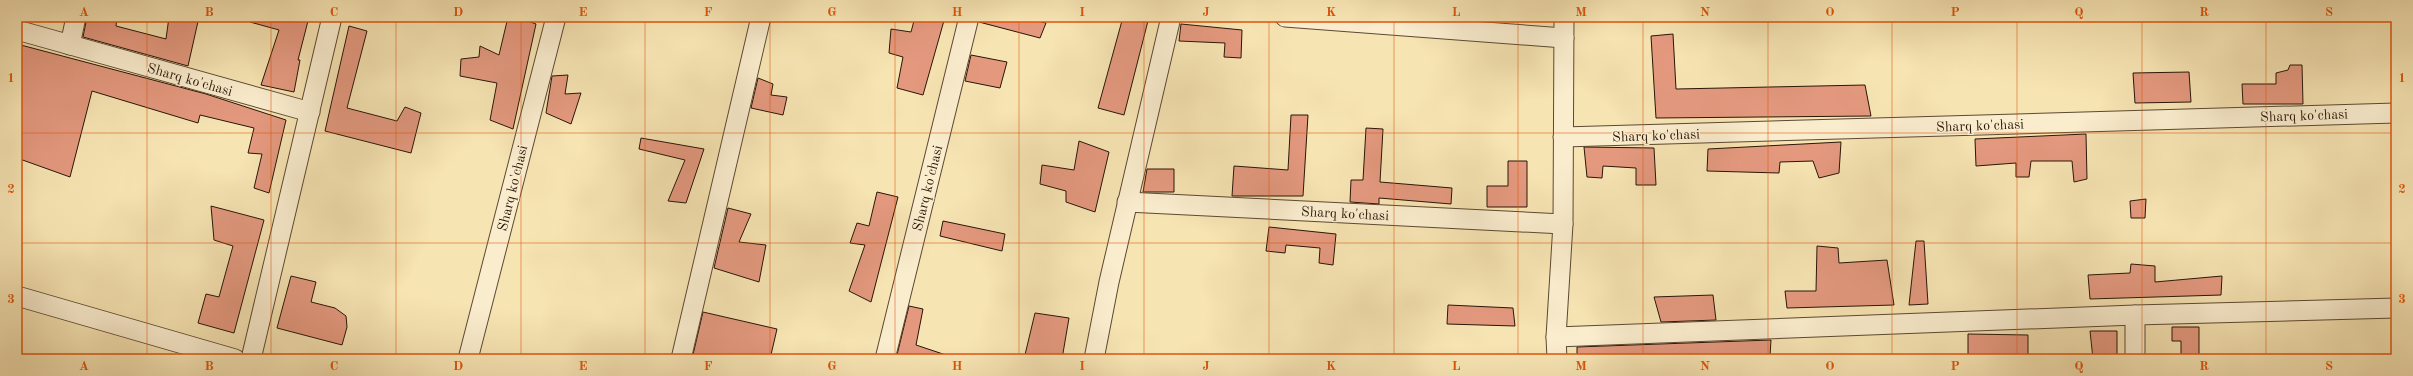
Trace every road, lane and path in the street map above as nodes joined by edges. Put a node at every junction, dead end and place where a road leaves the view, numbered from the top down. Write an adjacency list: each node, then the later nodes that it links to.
1 (76, 17): 11 (street)
2 (332, 17): 12 (street)
3 (556, 17): 23 (street, Sharq ko'chasi)
4 (761, 17): 24 (street)
5 (969, 17): 25 (street, Sharq ko'chasi)
6 (1171, 17): 15 (street)
7 (1285, 17): 10 (street)
8 (1564, 17): 10 (street)
9 (17, 30): 11 (street, Sharq ko'chasi)
10 (1564, 38): 14 (street)
11 (70, 45): 12 (street, Sharq ko'chasi)
12 (310, 112): 22 (street)
13 (2396, 113): 14 (street, Sharq ko'chasi)
14 (1563, 137): 16 (street)
15 (1128, 202): 16 (street, Sharq ko'chasi); 26 (street)
16 (1563, 224): 20 (street)
17 (17, 296): 21 (street)
18 (2396, 308): 19 (street)
19 (2135, 315): 20 (street); 28 (street)
20 (1556, 337): 27 (street)
21 (235, 359)
22 (251, 359)
23 (468, 359)
24 (681, 359)
25 (885, 359)
26 (1094, 359)
27 (1557, 359)
28 (2135, 359)

